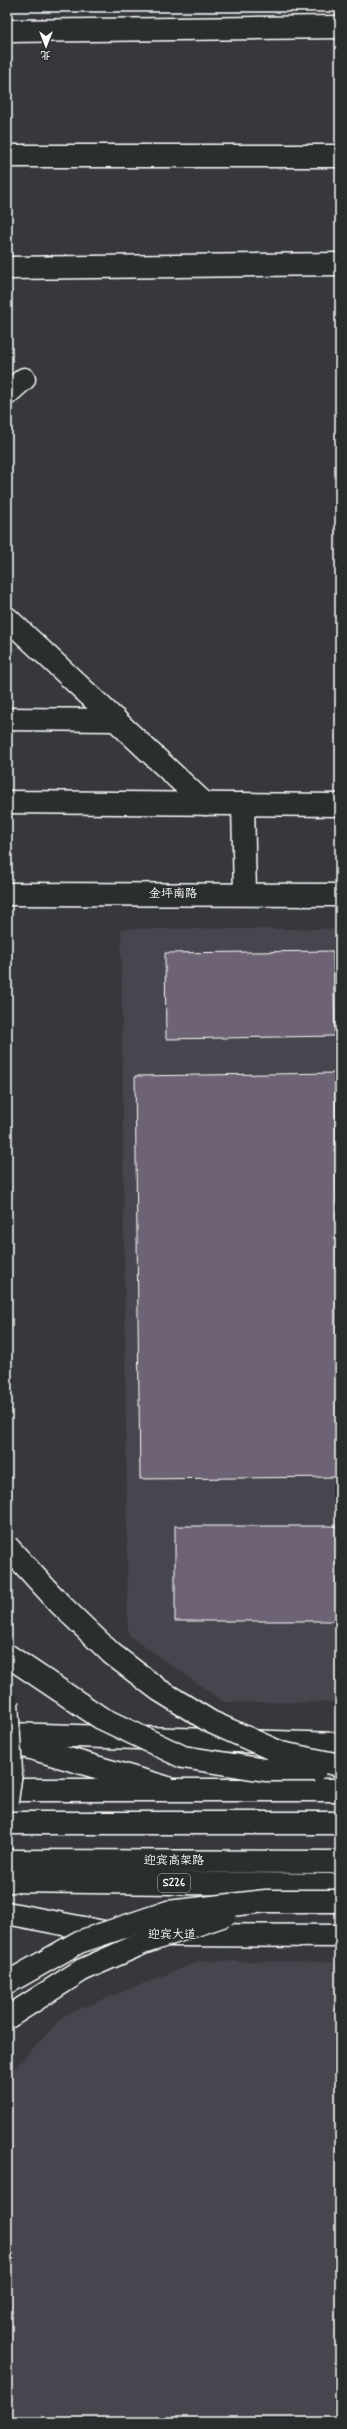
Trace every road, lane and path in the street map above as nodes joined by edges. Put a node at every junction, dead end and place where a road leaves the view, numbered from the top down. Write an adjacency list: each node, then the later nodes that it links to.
1 (340, 27): 2 (main road)
2 (7, 31)
3 (7, 156): 4 (main road)
4 (340, 156)
5 (340, 264): 6 (main road)
6 (7, 268)
7 (7, 379): 8 (main road)
8 (7, 394)
9 (7, 618): 11 (main road)
10 (7, 639): 11 (main road)
11 (29, 639): 13 (main road)
12 (7, 718): 13 (main road)
13 (116, 720): 15 (main road)
14 (7, 802): 15 (main road)
15 (205, 804): 16 (main road)
16 (244, 804): 17 (main road); 19 (main road)
17 (340, 805)
18 (7, 894): 19 (main road, 金坪南路)
19 (244, 894): 20 (main road, 金坪南路)
20 (340, 895)
21 (7, 1546): 27 (main road, bridge)
22 (7, 1655): 28 (main road, bridge)
23 (7, 1702): 32 (main road, bridge)
24 (7, 1734): 26 (main road)
25 (7, 1741): 29 (main road)
26 (340, 1744)
27 (340, 1765)
28 (340, 1770)
29 (172, 1789): 30 (main road); 31 (main road)
30 (7, 1790)
31 (340, 1790)
32 (7, 1802)
33 (7, 1823): 34 (main road)
34 (340, 1823)
35 (7, 1861): 36 (main road, 迎宾高架路)
36 (340, 1862)
37 (7, 1881): 38 (main road, S226)
38 (340, 1884)
39 (266, 1901): 40 (main road, bridge); 43 (main road, bridge); 44 (main road, bridge)
40 (340, 1901)
41 (7, 1914): 42 (main road, 迎宾大道)
42 (340, 1936)
43 (7, 1983)
44 (7, 2018)

